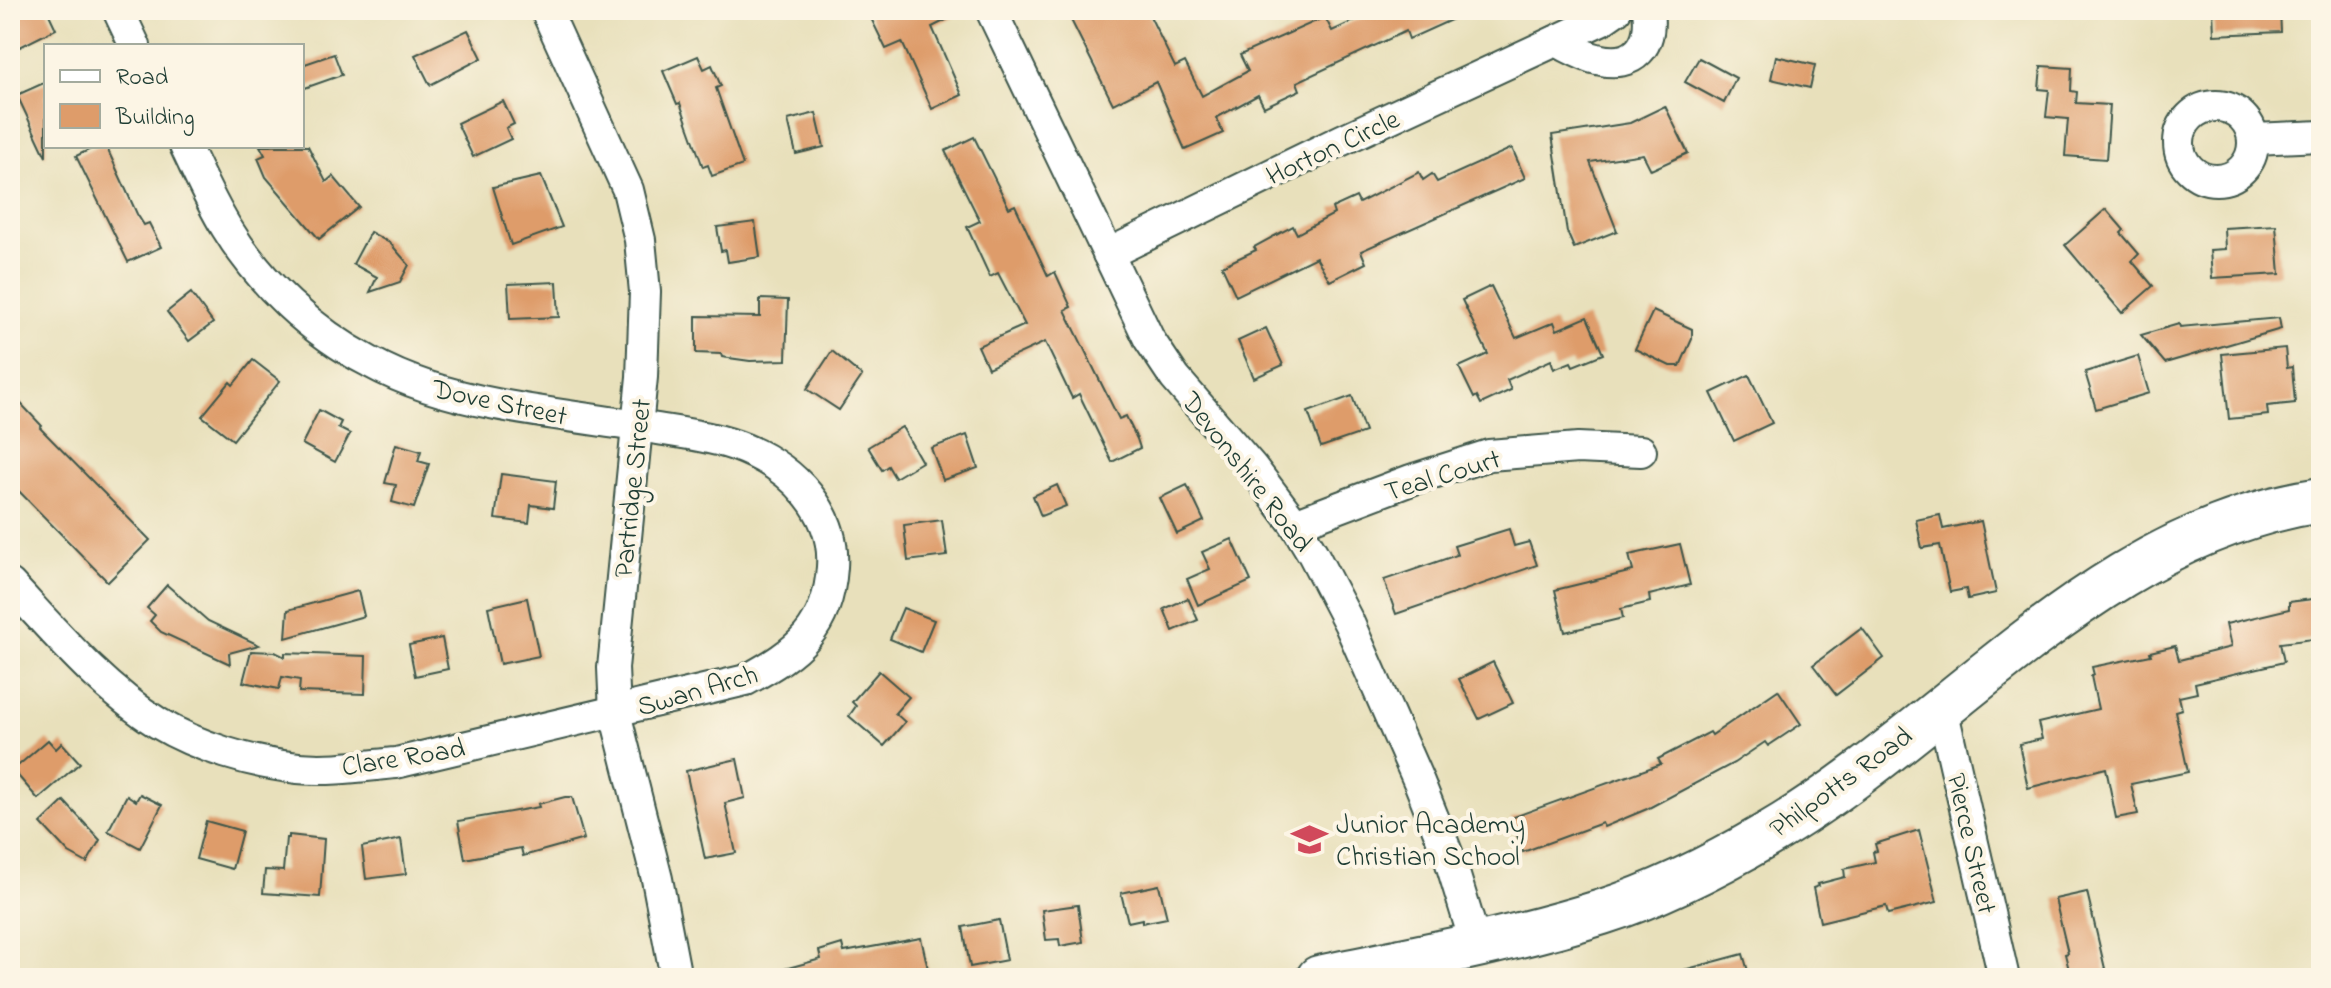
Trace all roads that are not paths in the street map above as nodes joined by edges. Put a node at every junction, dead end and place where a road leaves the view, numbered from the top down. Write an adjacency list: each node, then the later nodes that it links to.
1 (118, 10): 7 (street)
2 (546, 10): 12 (street, Partridge Street)
3 (991, 10): 11 (street, Devonshire Road)
4 (1616, 10): 6 (street, Horton Circle)
5 (1648, 10): 6 (street)
6 (1556, 41): 11 (street, Horton Circle)
7 (134, 44)
8 (2321, 136): 9 (street)
9 (2255, 139)
10 (186, 148): 12 (street, Dove Street)
11 (1108, 254): 15 (street, Devonshire Road)
12 (637, 426): 18 (street, Partridge Street); 18 (street, Swan Arch)
13 (1641, 451): 15 (street, Teal Court)
14 (2321, 500): 17 (street, Philpotts Road)
15 (1295, 524): 19 (street, Devonshire Road)
16 (10, 584): 18 (street, Clare Road)
17 (1942, 708): 19 (street, Philpotts Road); 22 (street, Pierce Street)
18 (615, 713): 21 (street, Partridge Street)
19 (1476, 945): 20 (street, Philpotts Road)
20 (1332, 977)
21 (676, 978)
22 (2004, 978)

